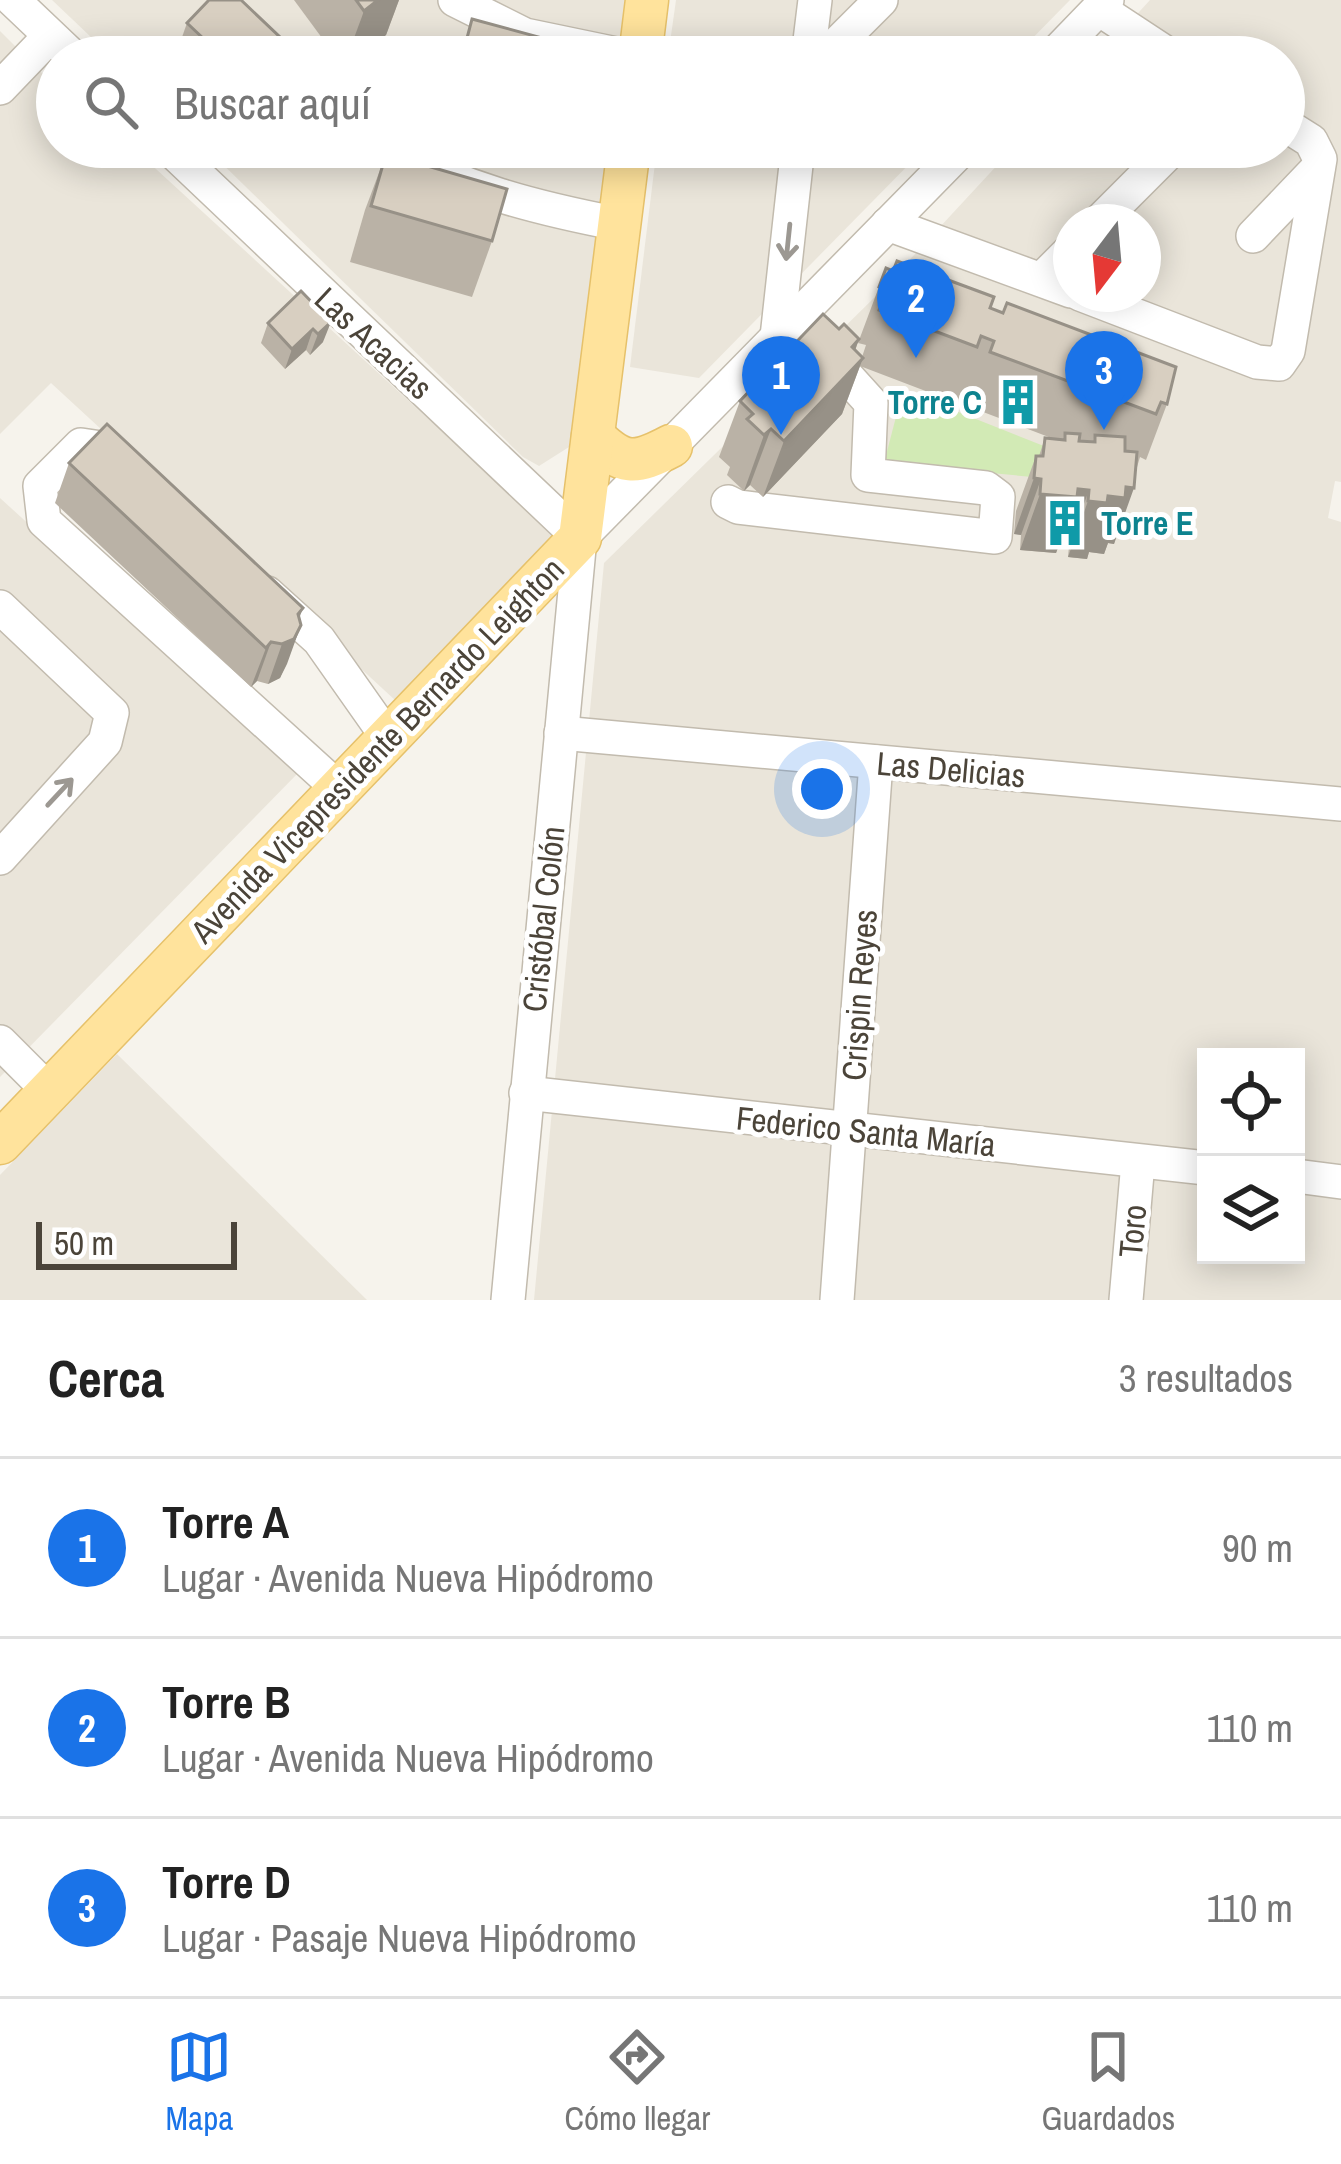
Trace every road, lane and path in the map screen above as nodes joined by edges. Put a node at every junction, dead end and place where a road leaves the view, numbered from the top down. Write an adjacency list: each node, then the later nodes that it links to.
1 (455, 0): 7 (street)
2 (647, 0): 8 (main road)
3 (815, 0): 9 (street)
4 (881, 0): 10 (street)
5 (1103, 4): 11 (street); 12 (street)
6 (44, 22): 13 (street)
7 (534, 36)
8 (643, 36)
9 (811, 36)
10 (845, 36)
11 (1072, 36)
12 (1145, 36)
13 (0, 88)
14 (1305, 137): 21 (street)
15 (190, 168): 33 (street, Las Acacias)
16 (425, 168): 23 (street)
17 (627, 168): 23 (main road, Avenida Vicepresidente Bernardo Leighton)
18 (797, 168): 28 (street, one-way to 28)
19 (943, 168): 24 (street)
20 (1153, 168): 22 (street)
21 (1318, 168): 25 (street); 27 (street)
22 (1117, 204)
23 (620, 224): 29 (main road, Avenida Vicepresidente Bernardo Leighton)
24 (888, 224): 26 (street); 28 (street)
25 (1253, 236)
26 (1053, 284)
27 (1127, 312)
28 (786, 328): 30 (street); 32 (street)
29 (593, 436): 30 (main road); 33 (main road, Avenida Vicepresidente Bernardo Leighton)
30 (671, 446): 33 (street)
31 (152, 492): 39 (street)
32 (728, 502)
33 (580, 538): 36 (street, Cristóbal Colón); 37 (main road, Avenida Vicepresidente Bernardo Leighton)
34 (236, 566): 37 (street)
35 (0, 607): 41 (street, one-way to 35)
36 (561, 734): 38 (street, Las Delicias); 44 (street, Cristóbal Colón)
37 (388, 738): 39 (main road, Avenida Vicepresidente Bernardo Leighton)
38 (876, 762): 40 (street, Las Delicias); 45 (street, Crispin Reyes)
39 (339, 789): 43 (main road, Avenida Vicepresidente Bernardo Leighton)
40 (1341, 804)
41 (0, 858)
42 (0, 1042): 43 (street)
43 (49, 1091): 46 (main road, Avenida Vicepresidente Bernardo Leighton)
44 (526, 1093): 45 (street, Federico Santa María); 51 (street, Cristóbal Colón)
45 (850, 1130): 47 (street, Federico Santa María); 52 (street, Crispin Reyes)
46 (2, 1142)
47 (1138, 1162): 48 (street, Federico Santa María); 53 (street, Toro)
48 (1197, 1167)
49 (1305, 1177): 50 (street)
50 (1341, 1182)
51 (508, 1300)
52 (837, 1300)
53 (1126, 1300)

